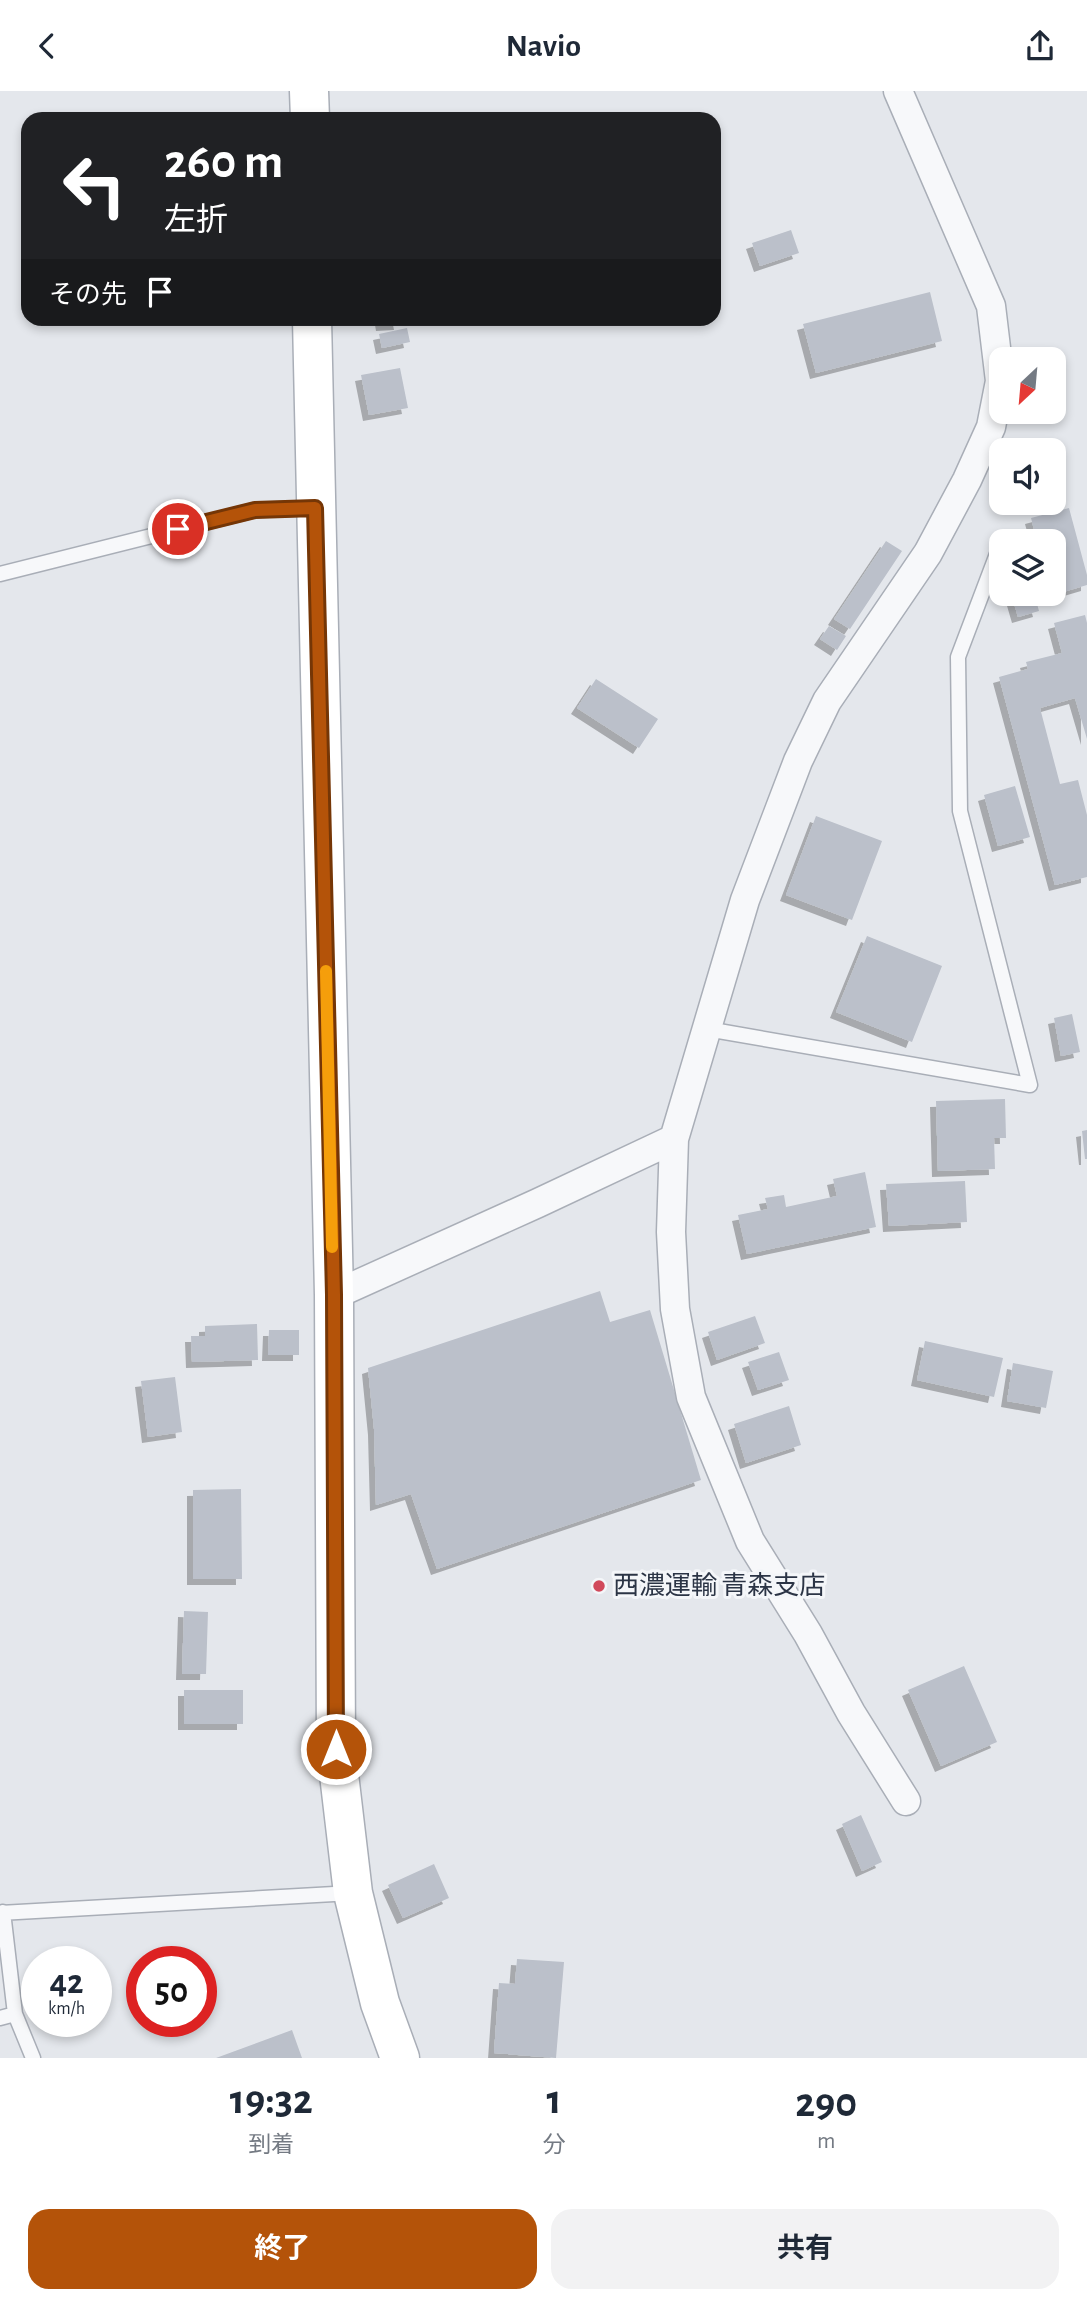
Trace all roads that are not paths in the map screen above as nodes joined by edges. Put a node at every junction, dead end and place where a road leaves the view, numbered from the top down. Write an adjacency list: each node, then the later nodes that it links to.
1 (309, 91): 3 (main road)
2 (898, 91): 8 (street)
3 (310, 112)
4 (312, 326): 5 (main road)
5 (315, 508): 6 (lane); 10 (main road)
6 (0, 574)
7 (989, 575): 8 (lane)
8 (707, 1029): 9 (street)
9 (674, 1139): 10 (street); 11 (street)
10 (334, 1295): 12 (main road)
11 (906, 1801)
12 (352, 1893): 13 (lane); 16 (main road)
13 (1, 1912): 14 (lane)
14 (7, 2016): 15 (lane)
15 (33, 2058)
16 (400, 2058)

